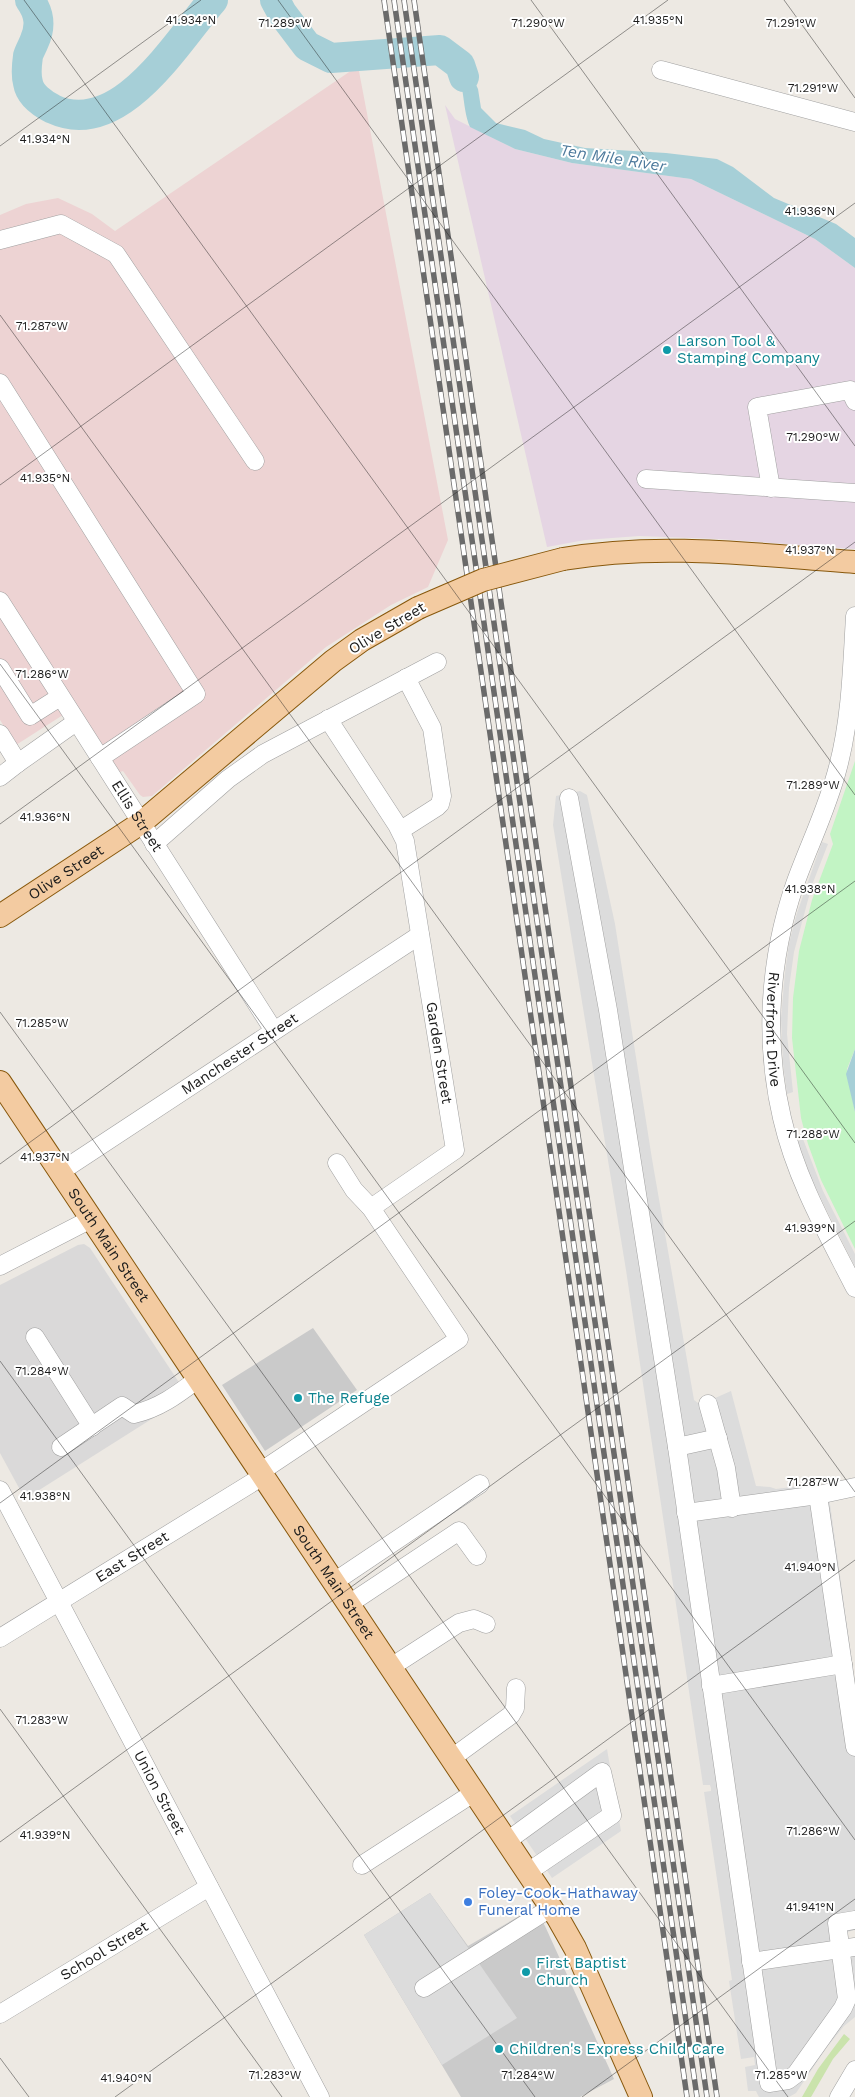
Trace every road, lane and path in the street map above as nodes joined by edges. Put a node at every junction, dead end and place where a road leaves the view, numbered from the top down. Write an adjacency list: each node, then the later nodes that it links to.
1 (661, 70): 2 (street)
2 (855, 122)
3 (0, 240): 6 (street)
4 (0, 383): 20 (street)
5 (855, 401): 8 (street)
6 (255, 461)
7 (646, 479): 8 (street)
8 (771, 488): 9 (street)
9 (855, 494)
10 (855, 562): 24 (main road, Olive Street, bridge)
11 (0, 601): 16 (street, Ellis Street)
12 (855, 616): 36 (street, Riverfront Drive)
13 (437, 662): 15 (street)
14 (0, 668): 16 (street)
15 (406, 678): 17 (street); 25 (street)
16 (60, 697): 18 (street, Ellis Street)
17 (328, 719): 25 (street, Garden Street); 26 (street)
18 (76, 722): 20 (street, Ellis Street); 21 (street)
19 (0, 734): 21 (street)
20 (100, 758): 24 (street, Ellis Street)
21 (18, 763): 22 (street)
22 (0, 777)
23 (569, 798): 43 (street)
24 (141, 823): 26 (street, Ellis Street); 27 (main road, Olive Street)
25 (401, 830): 28 (street, Garden Street)
26 (154, 844): 29 (street, Ellis Street)
27 (0, 916)
28 (420, 935): 29 (street, Manchester Street); 33 (street, Garden Street)
29 (274, 1031): 32 (street, Manchester Street)
30 (0, 1082): 32 (main road, South Main Street)
31 (337, 1164): 33 (street)
32 (60, 1172): 34 (main road, South Main Street)
33 (370, 1208): 44 (street, East Street)
34 (91, 1219): 35 (street); 38 (main road, South Main Street)
35 (0, 1266)
36 (855, 1288)
37 (35, 1337): 40 (street)
38 (198, 1379): 40 (street); 44 (main road, South Main Street)
39 (708, 1404): 41 (street)
40 (92, 1427): 42 (street)
41 (718, 1438): 43 (street); 49 (street)
42 (61, 1447)
43 (676, 1447): 50 (street)
44 (262, 1474): 52 (main road, South Main Street); 53 (street, East Street)
45 (480, 1484): 52 (street)
46 (855, 1487): 48 (street)
47 (0, 1490): 53 (street, Union Street)
48 (818, 1495): 49 (street); 57 (street)
49 (732, 1508): 50 (street)
50 (686, 1514): 59 (street)
51 (478, 1556): 54 (street)
52 (334, 1582): 54 (main road, South Main Street)
53 (59, 1602): 56 (street, East Street); 67 (street, Union Street)
54 (349, 1604): 58 (main road, South Main Street)
55 (486, 1624): 58 (street)
56 (0, 1638)
57 (843, 1664): 59 (street); 61 (street)
58 (391, 1667): 62 (main road, South Main Street)
59 (711, 1686): 71 (street)
60 (516, 1688): 62 (street)
61 (855, 1747)
62 (452, 1758): 63 (main road, South Main Street)
63 (475, 1792): 64 (main road, South Main Street); 65 (street)
64 (507, 1841): 66 (main road, South Main Street); 66 (street)
65 (362, 1865)
66 (528, 1872): 68 (main road, South Main Street)
67 (209, 1887): 73 (street, School Street); 75 (street, Union Street)
68 (552, 1907): 72 (street); 76 (main road, South Main Street)
69 (855, 1920): 70 (street)
70 (848, 1948): 71 (street); 71 (street)
71 (751, 1962)
72 (424, 1988)
73 (0, 2014)
74 (855, 2070): 77 (street)
75 (320, 2097)
76 (641, 2097)
77 (838, 2097)

